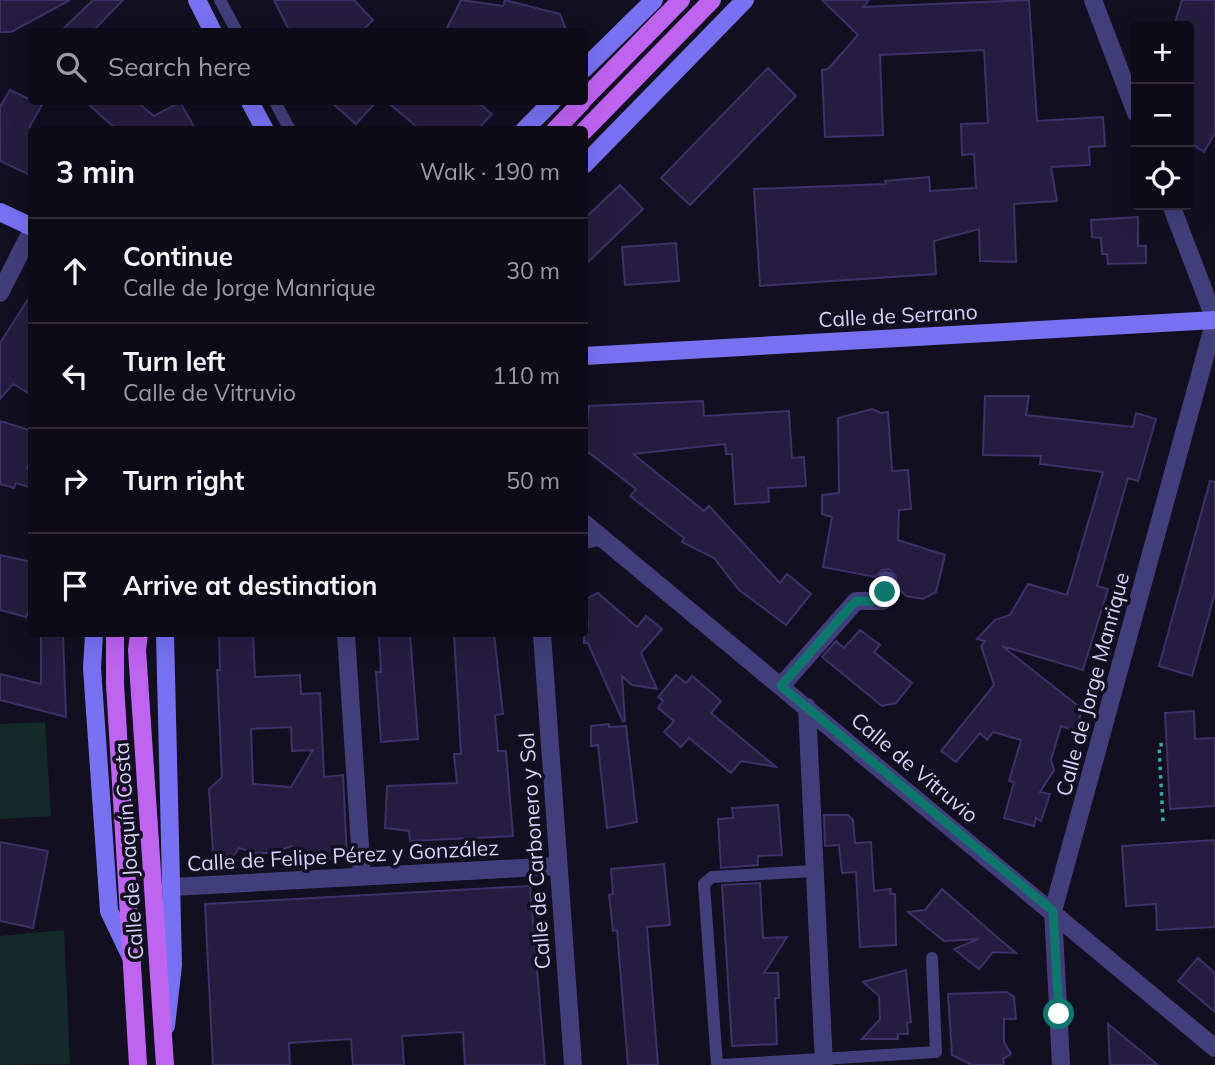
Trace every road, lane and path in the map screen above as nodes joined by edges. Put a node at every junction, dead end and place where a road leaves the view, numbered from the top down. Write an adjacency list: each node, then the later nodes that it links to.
1 (197, 0): 8 (street)
2 (220, 0): 9 (lane)
3 (654, 0): 10 (street)
4 (681, 0): 11 (main road)
5 (712, 0): 21 (main road)
6 (744, 0): 22 (street)
7 (1096, 2): 12 (street)
8 (211, 28)
9 (235, 28)
10 (588, 65)
11 (588, 95)
12 (1131, 99)
13 (252, 105): 17 (street)
14 (277, 105): 18 (lane)
15 (549, 105): 19 (street)
16 (578, 105): 20 (main road)
17 (263, 126)
18 (288, 126)
19 (528, 126)
20 (559, 126)
21 (588, 127)
22 (588, 161)
23 (1173, 210): 28 (street)
24 (0, 212): 25 (street)
25 (28, 226)
26 (28, 236): 27 (street)
27 (0, 293)
28 (1215, 320): 29 (street, Calle de Serrano); 48 (street, Calle de Jorge Manrique)
29 (588, 356)
30 (588, 526): 31 (street, Calle de Vitruvio)
31 (604, 539): 32 (lane); 40 (street, Calle de Vitruvio)
32 (588, 542)
33 (886, 580): 40 (street)
34 (94, 637): 50 (street)
35 (116, 637): 50 (main road, Calle de Joaquín Costa)
36 (139, 637): 51 (main road, Calle de Joaquín Costa)
37 (165, 637): 47 (street)
38 (346, 637): 46 (street)
39 (542, 637): 44 (street, Calle de Carbonero y Sol)
40 (781, 686): 41 (street, Calle de Vitruvio)
41 (807, 707): 45 (street); 48 (street, Calle de Vitruvio)
42 (1167, 744): 43 (path)
43 (1163, 821)
44 (558, 866): 46 (street, Calle de Felipe Pérez y González); 56 (street, Calle de Carbonero y Sol)
45 (813, 871): 53 (street); 57 (lane)
46 (362, 876): 47 (street, Calle de Felipe Pérez y González)
47 (173, 887): 51 (street)
48 (1053, 911): 52 (street, Calle de Vitruvio); 58 (street, Calle de Jorge Manrique)
49 (932, 958): 53 (lane)
50 (132, 959): 54 (main road, Calle de Joaquín Costa)
51 (163, 1040): 55 (main road, Calle de Joaquín Costa)
52 (1215, 1048)
53 (824, 1062): 57 (lane)
54 (138, 1065)
55 (165, 1065)
56 (573, 1065)
57 (719, 1065)
58 (1061, 1065)

